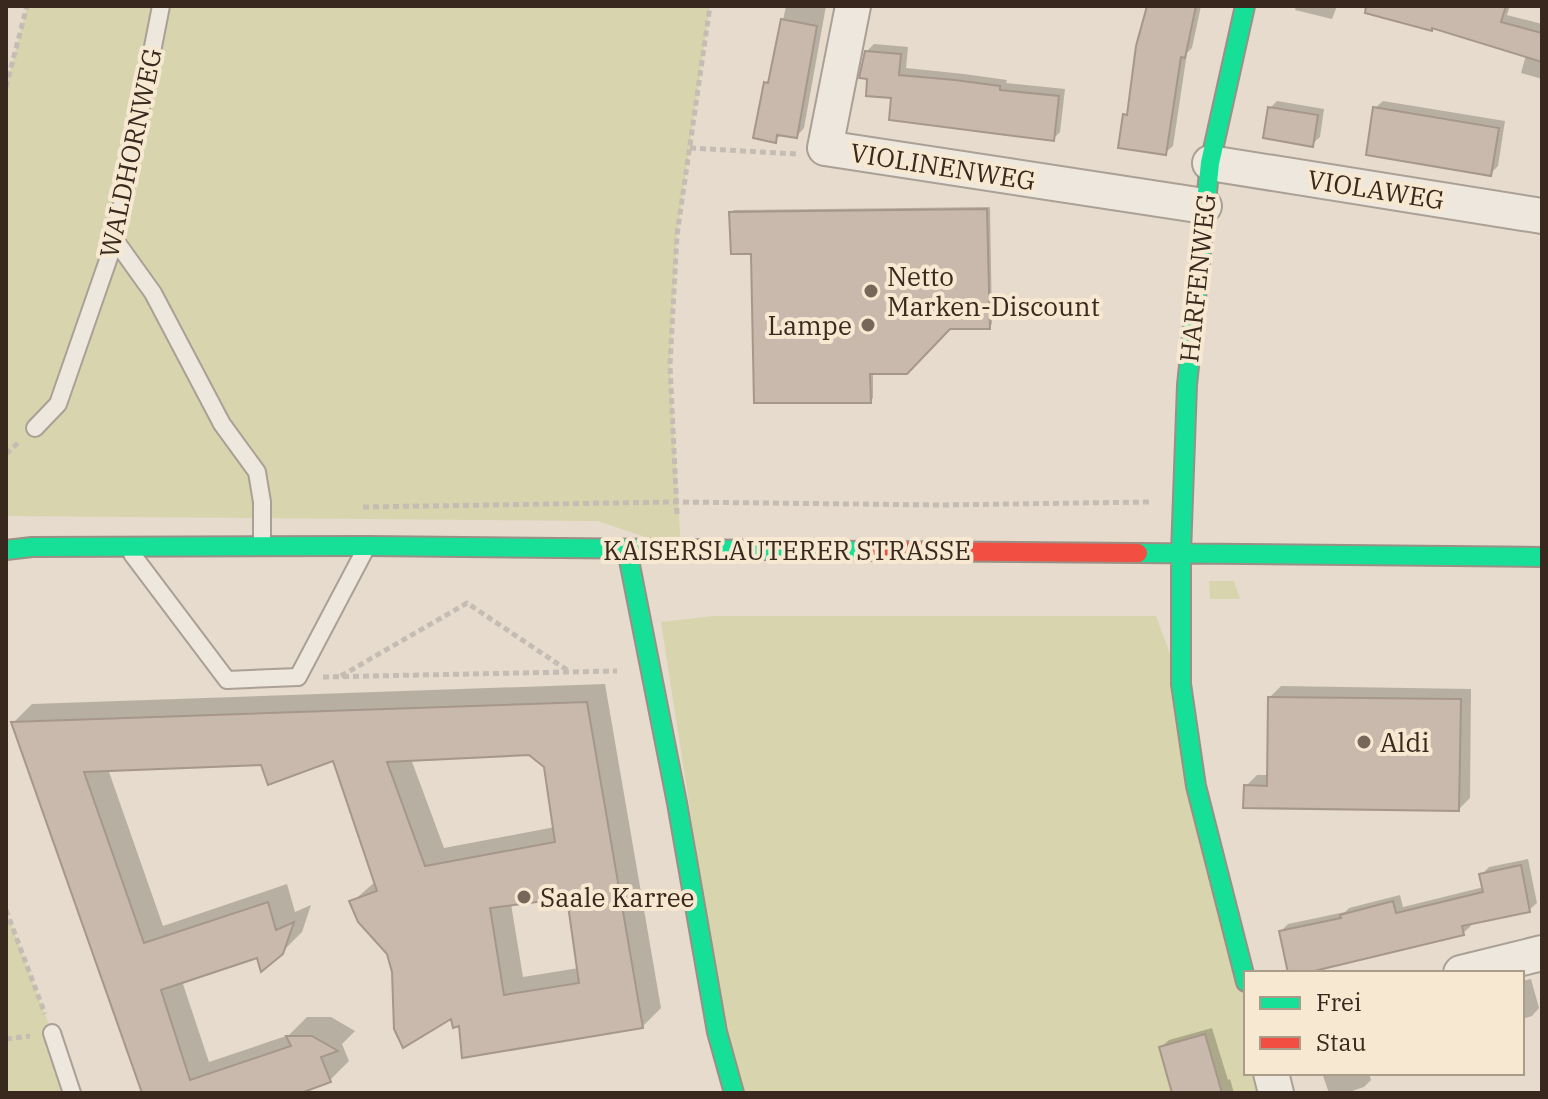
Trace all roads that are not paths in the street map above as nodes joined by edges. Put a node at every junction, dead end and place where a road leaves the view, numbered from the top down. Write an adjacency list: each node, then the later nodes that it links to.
1 (161, 6): 7 (lane, WALDHORNWEG)
2 (853, 6): 5 (street, VIOLINENWEG)
3 (1245, 6): 4 (street, HARFENWEG)
4 (1210, 163): 5 (street, HARFENWEG); 6 (street, VIOLAWEG)
5 (1204, 206): 16 (street, HARFENWEG)
6 (1542, 216)
7 (115, 240): 8 (lane, WALDHORNWEG); 11 (lane)
8 (35, 428)
9 (6, 543): 13 (street, KAISERSLAUTERER STRASSE)
10 (126, 546): 11 (street, KAISERSLAUTERER STRASSE); 12 (lane); 13 (street, KAISERSLAUTERER STRASSE)
11 (262, 546): 12 (street, KAISERSLAUTERER STRASSE)
12 (368, 546): 15 (street, KAISERSLAUTERER STRASSE)
13 (32, 547): 14 (street, KAISERSLAUTERER STRASSE)
14 (6, 550)
15 (627, 550): 16 (street, KAISERSLAUTERER STRASSE); 23 (street)
16 (1181, 553): 17 (street, KAISERSLAUTERER STRASSE); 20 (street, HARFENWEG)
17 (1542, 557)
18 (1542, 953): 19 (street)
19 (1469, 971)
20 (1244, 974)
21 (52, 1033): 22 (lane)
22 (72, 1093)
23 (734, 1093)

